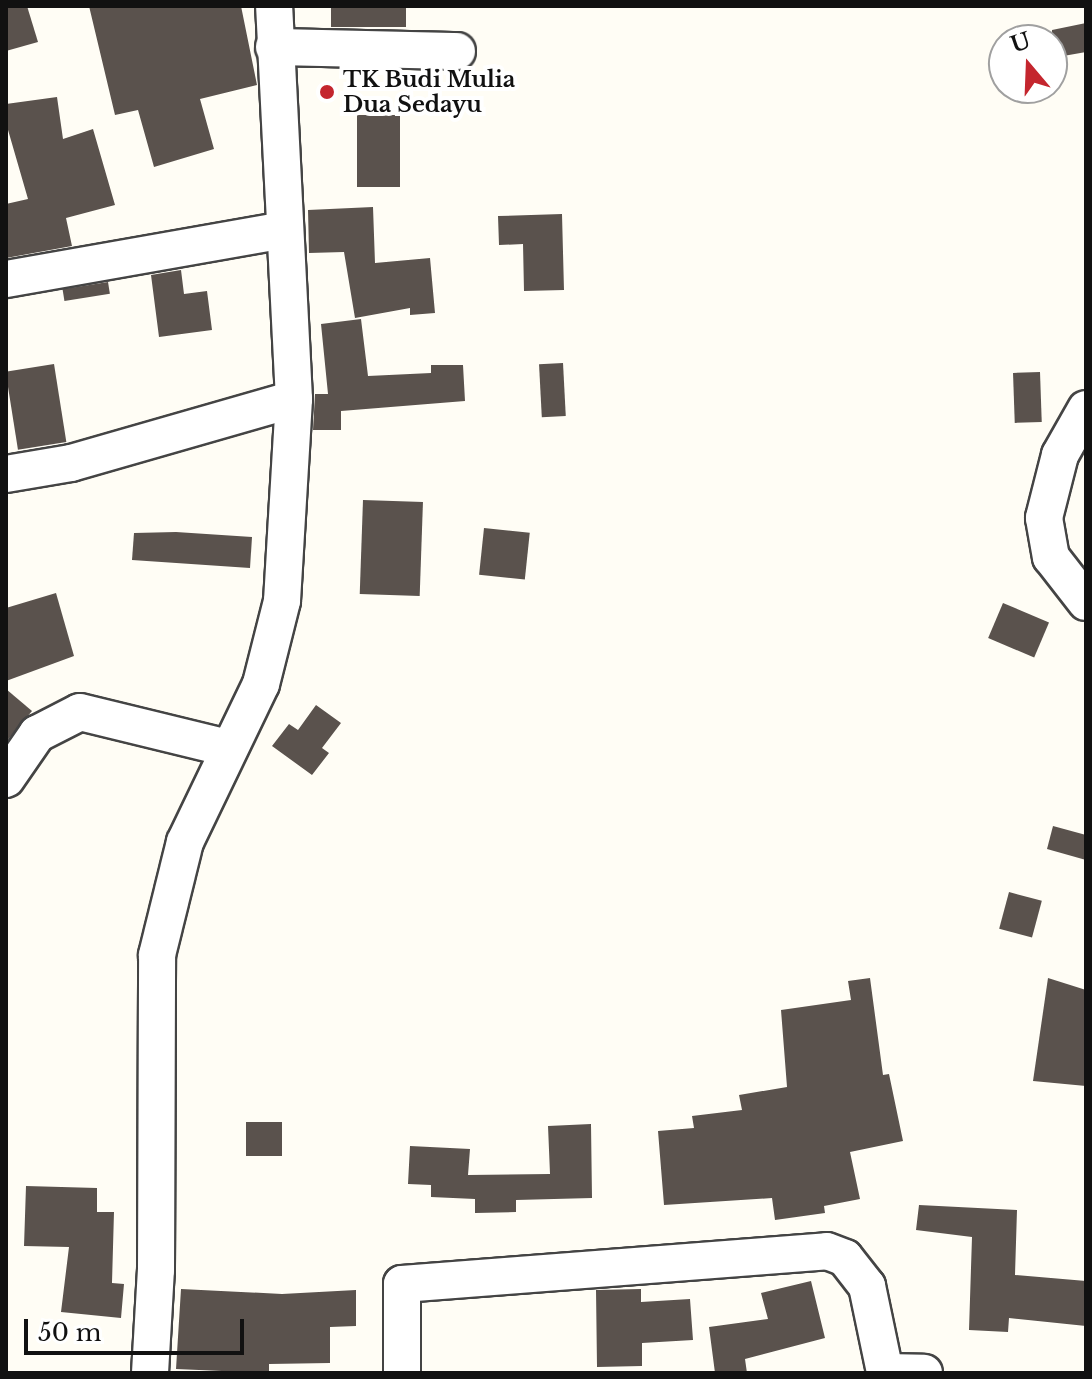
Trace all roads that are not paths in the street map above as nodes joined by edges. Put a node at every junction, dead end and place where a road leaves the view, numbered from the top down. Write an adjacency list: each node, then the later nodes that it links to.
1 (274, 6): 2 (street)
2 (274, 47): 3 (street); 4 (street)
3 (457, 51)
4 (284, 230): 5 (street); 6 (street)
5 (6, 279)
6 (294, 399): 8 (street); 10 (street)
7 (1086, 409): 9 (street)
8 (6, 474)
9 (1086, 602)
10 (228, 748): 11 (street); 12 (street)
11 (6, 779)
12 (150, 1373)
13 (402, 1373): 14 (street)
14 (885, 1373): 15 (street)
15 (924, 1373)

